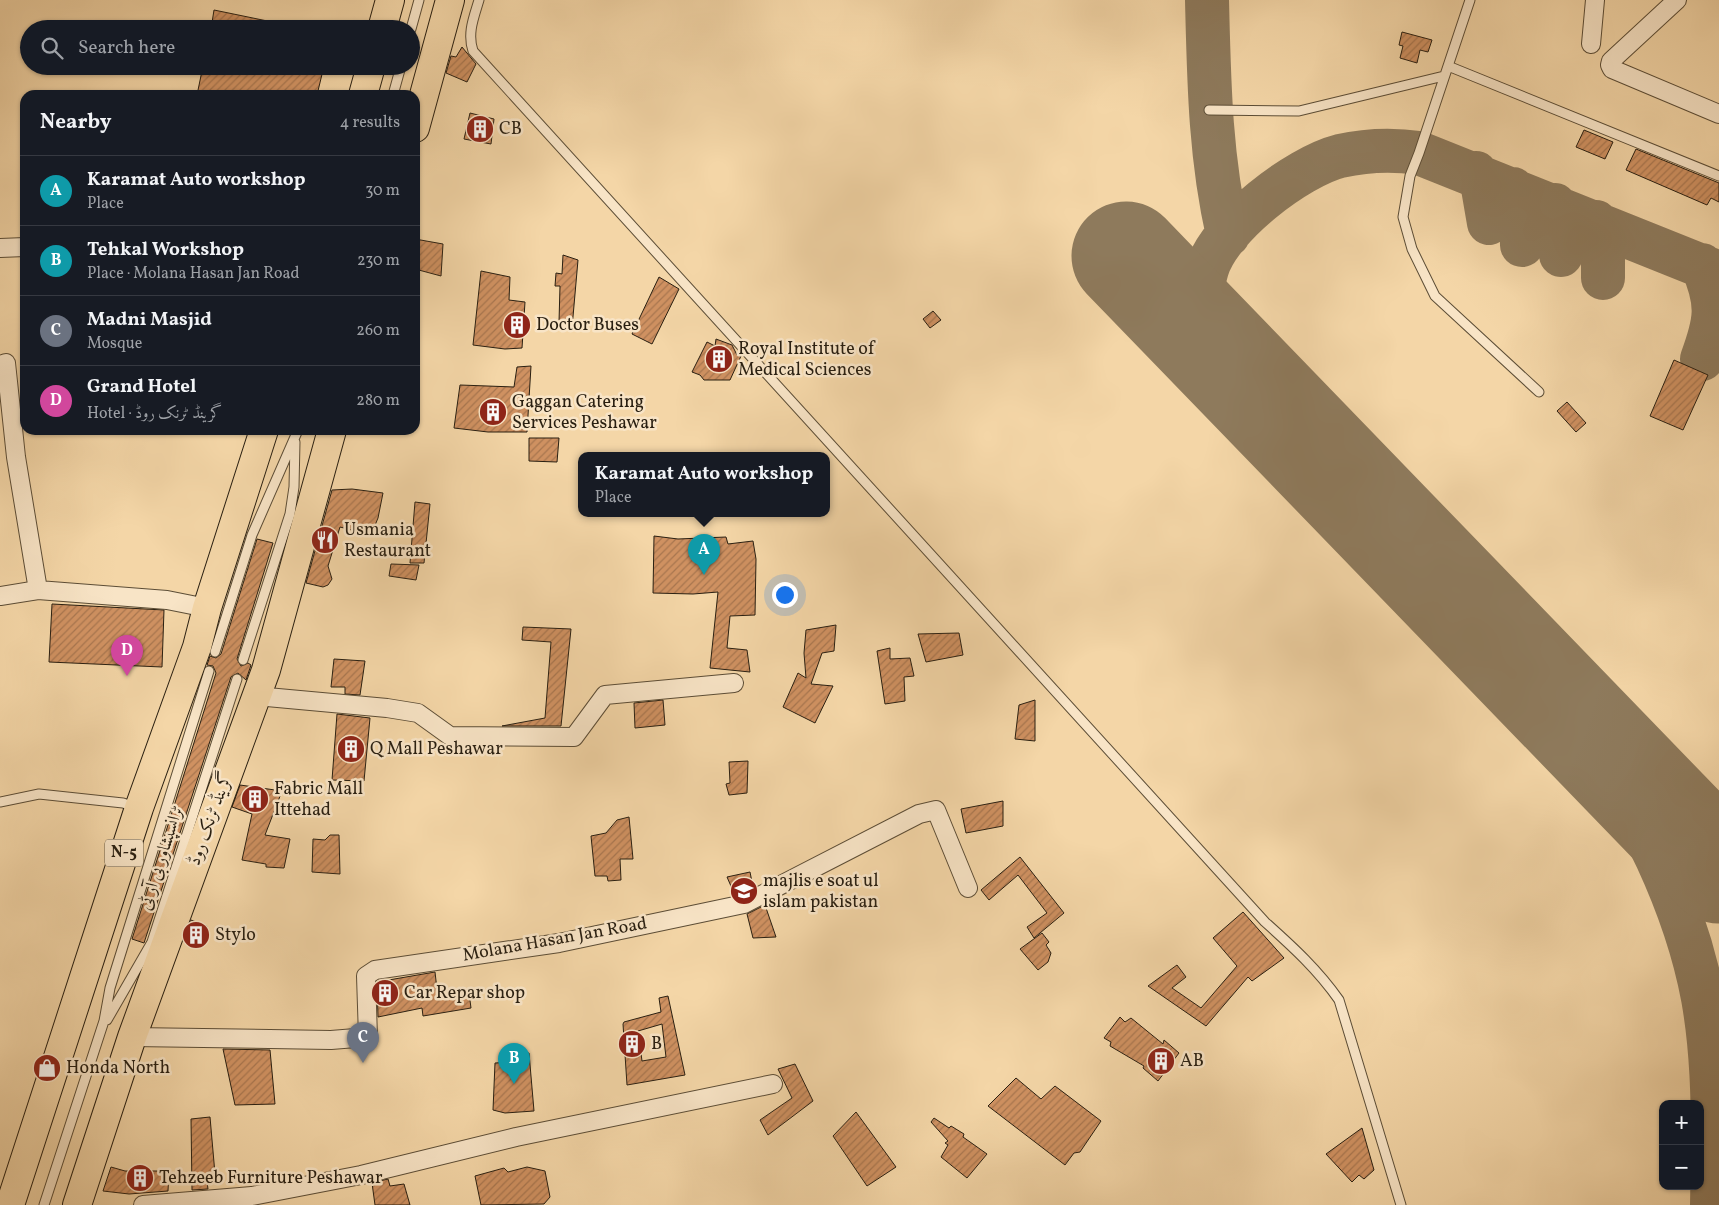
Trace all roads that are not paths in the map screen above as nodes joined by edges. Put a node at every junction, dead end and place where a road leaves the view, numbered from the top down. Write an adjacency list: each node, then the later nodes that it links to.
1 (388, 0): 8 (highway)
2 (418, 0): 9 (lane)
3 (450, 0): 17 (highway)
4 (479, 0): 47 (lane)
5 (1470, 0): 11 (lane)
6 (1595, 0): 10 (street)
7 (1677, 0): 19 (street)
8 (383, 20)
9 (413, 20)
10 (1591, 44)
11 (1448, 66): 14 (lane); 20 (lane)
12 (368, 75): 15 (highway)
13 (399, 75): 16 (lane)
14 (1444, 76): 18 (lane); 24 (lane)
15 (364, 90)
16 (394, 90)
17 (420, 110)
18 (1209, 110)
19 (1719, 114)
20 (1719, 176)
21 (20, 247): 22 (street)
22 (0, 248)
23 (0, 365): 29 (street)
24 (1539, 392)
25 (262, 435): 31 (highway, N-5)
26 (296, 435): 28 (lane)
27 (331, 435): 36 (highway, گرینڈ ٹرنک روڈ)
28 (295, 439): 32 (lane); 33 (lane)
29 (38, 590): 30 (street); 31 (street)
30 (0, 596)
31 (207, 608): 38 (highway, N-5)
32 (215, 652)
33 (243, 660)
34 (209, 671): 41 (lane, ٹرانسپشاور بی آر ٹی)
35 (734, 683): 36 (street)
36 (246, 687): 40 (highway, گرینڈ ٹرنک روڈ); 41 (lane, ٹرانسپشاور بی آر ٹی)
37 (0, 802): 38 (lane)
38 (138, 808): 43 (highway, N-5)
39 (968, 888): 40 (street, Molana Hasan Jan Road)
40 (132, 1037): 45 (highway, گرینڈ ٹرنک روڈ)
41 (99, 1038): 44 (lane, ٹرانسپشاور بی آر ٹی)
42 (774, 1084): 46 (street)
43 (10, 1205)
44 (44, 1205)
45 (78, 1205)
46 (143, 1205)
47 (1401, 1205)

